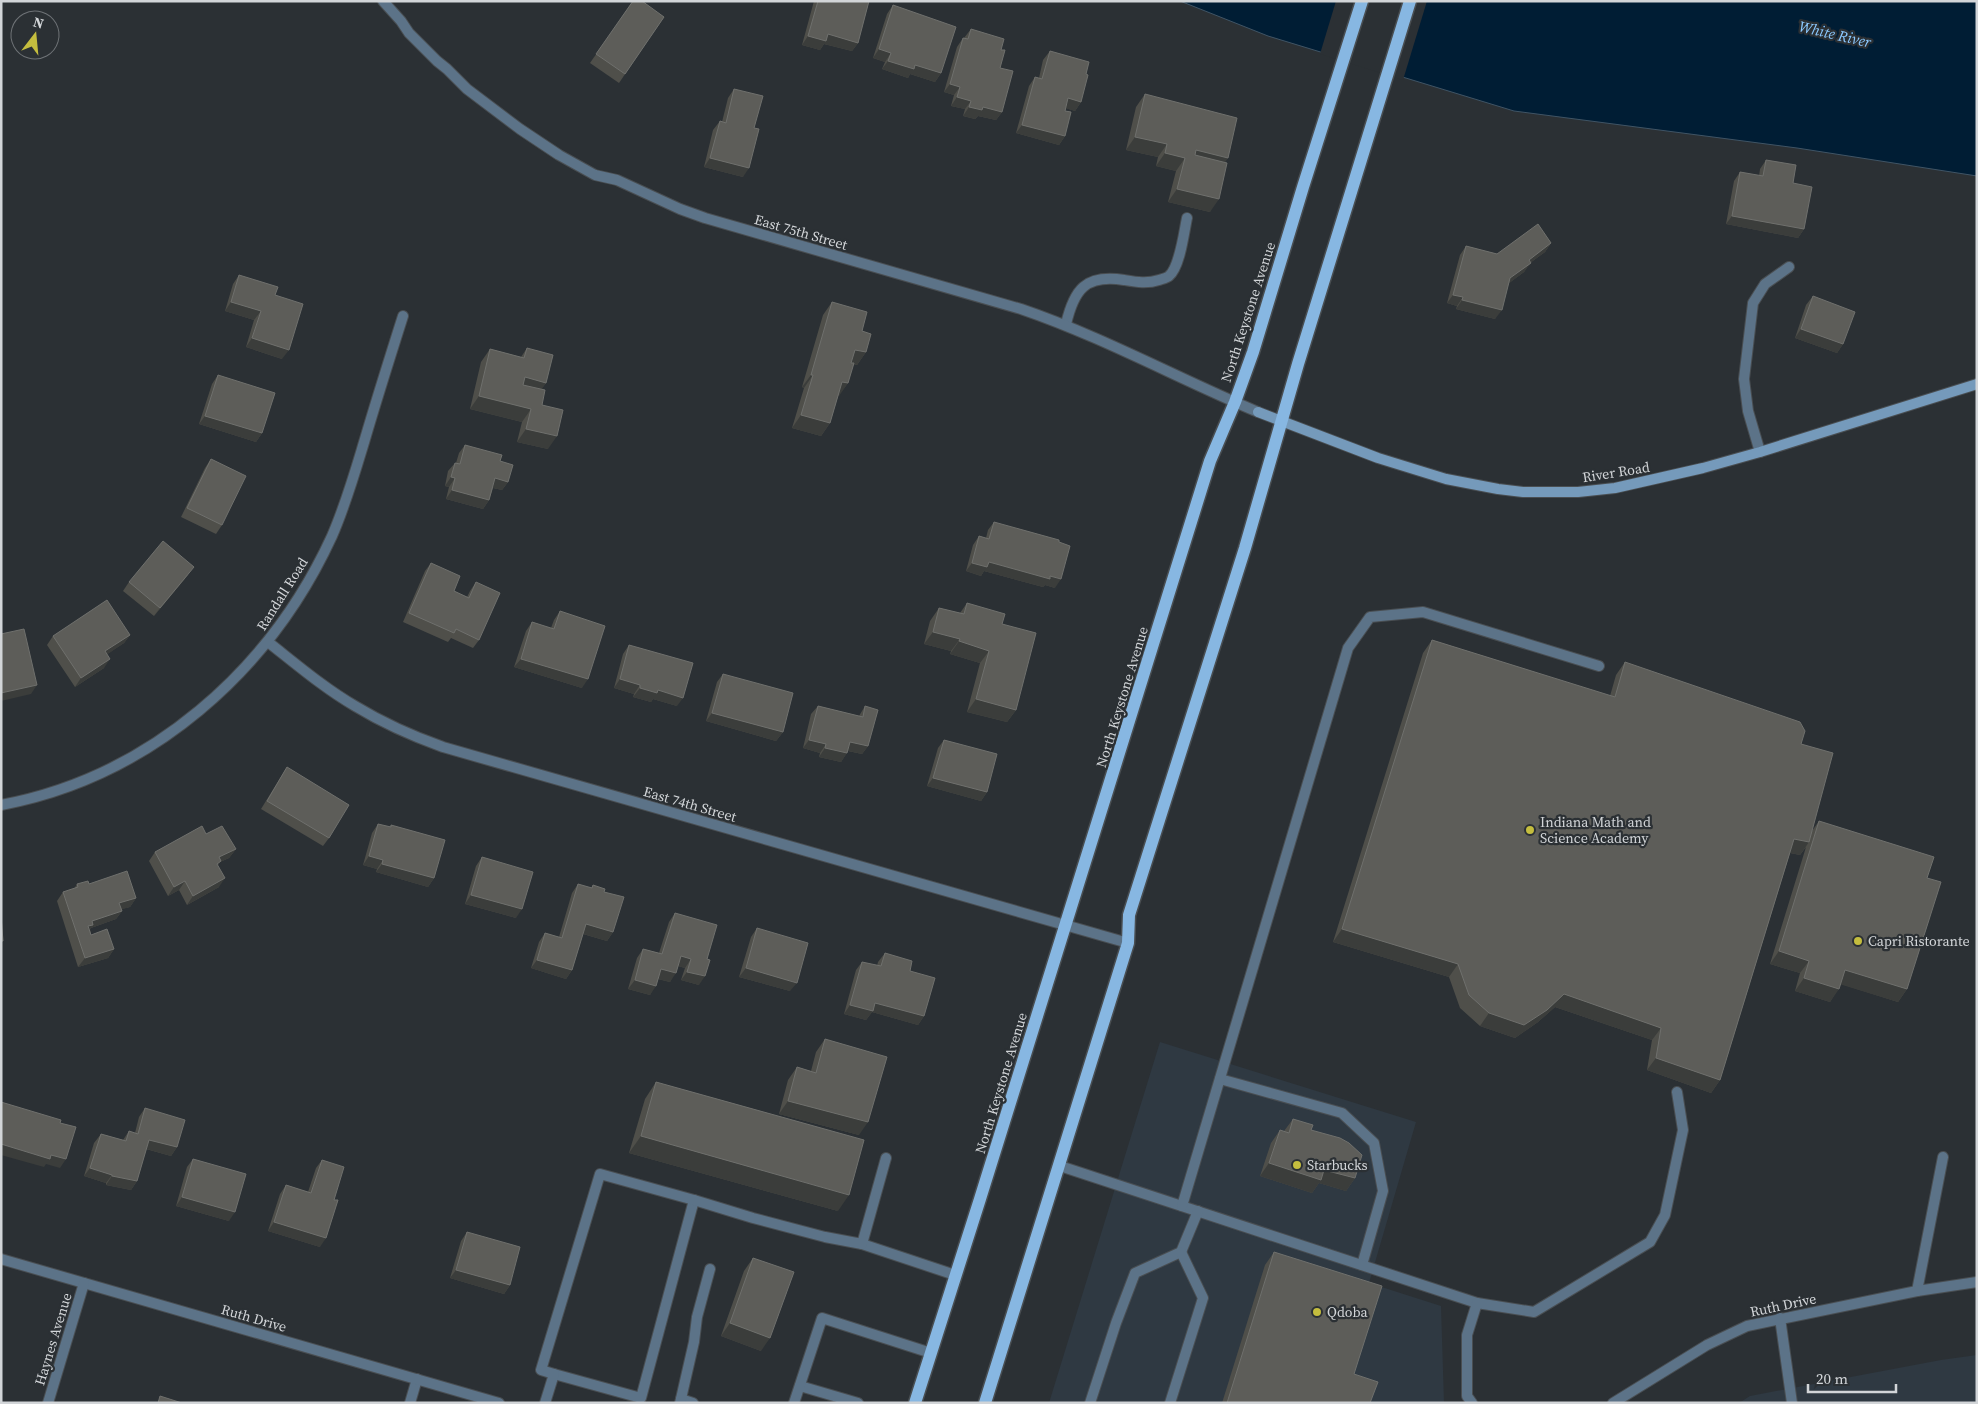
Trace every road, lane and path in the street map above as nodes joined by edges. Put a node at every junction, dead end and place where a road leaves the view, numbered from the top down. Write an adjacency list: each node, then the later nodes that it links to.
1 (383, 1): 7 (street, East 75th Street)
2 (1362, 1): 9 (main road, North Keystone Avenue)
3 (1410, 1): 11 (main road)
4 (1188, 218): 7 (street)
5 (1789, 267): 12 (street)
6 (402, 316): 13 (street, Randall Road)
7 (1066, 324): 9 (street, East 75th Street)
8 (1977, 384): 12 (street, River Road)
9 (1235, 402): 10 (street, East 75th Street); 16 (main road, North Keystone Avenue)
10 (1258, 412): 11 (street, River Road)
11 (1282, 422): 12 (street, River Road); 17 (main road)
12 (1760, 452)
13 (268, 642): 15 (street, Randall Road); 16 (street, East 74th Street)
14 (1599, 666): 18 (street)
15 (1, 805)
16 (1066, 924): 17 (street, East 74th Street); 31 (main road, North Keystone Avenue)
17 (1128, 942): 22 (main road)
18 (1220, 1079): 24 (street); 29 (street)
19 (1676, 1092): 35 (street)
20 (1943, 1157): 34 (street)
21 (886, 1158): 26 (street)
22 (1060, 1166): 24 (street); 50 (main road)
23 (694, 1200): 26 (street); 38 (street); 38 (street)
24 (1182, 1206): 25 (street)
25 (1198, 1211): 27 (street); 29 (street)
26 (862, 1244): 31 (street)
27 (1181, 1252): 51 (street); 52 (street)
28 (1, 1258): 33 (street, Ruth Drive)
29 (1362, 1265): 35 (street)
30 (710, 1270): 41 (street)
31 (955, 1275): 37 (main road, North Keystone Avenue)
32 (1977, 1282): 34 (street, Ruth Drive)
33 (84, 1283): 39 (street, Ruth Drive); 42 (street, Haynes Avenue)
34 (1917, 1291): 36 (street, Ruth Drive)
35 (1477, 1303): 53 (street)
36 (1780, 1318): 54 (street, Ruth Drive); 55 (street)
37 (930, 1353): 40 (street); 49 (main road, North Keystone Avenue)
38 (554, 1374): 45 (street)
39 (417, 1379): 43 (street); 44 (street, Ruth Drive)
40 (800, 1386): 47 (street); 48 (street)
41 (680, 1401): 46 (street)
42 (48, 1403)
43 (410, 1403)
44 (499, 1403)
45 (545, 1403)
46 (693, 1403)
47 (794, 1403)
48 (858, 1403)
49 (915, 1403)
50 (985, 1403)
51 (1090, 1403)
52 (1170, 1403)
53 (1472, 1403)
54 (1613, 1403)
55 (1792, 1403)

